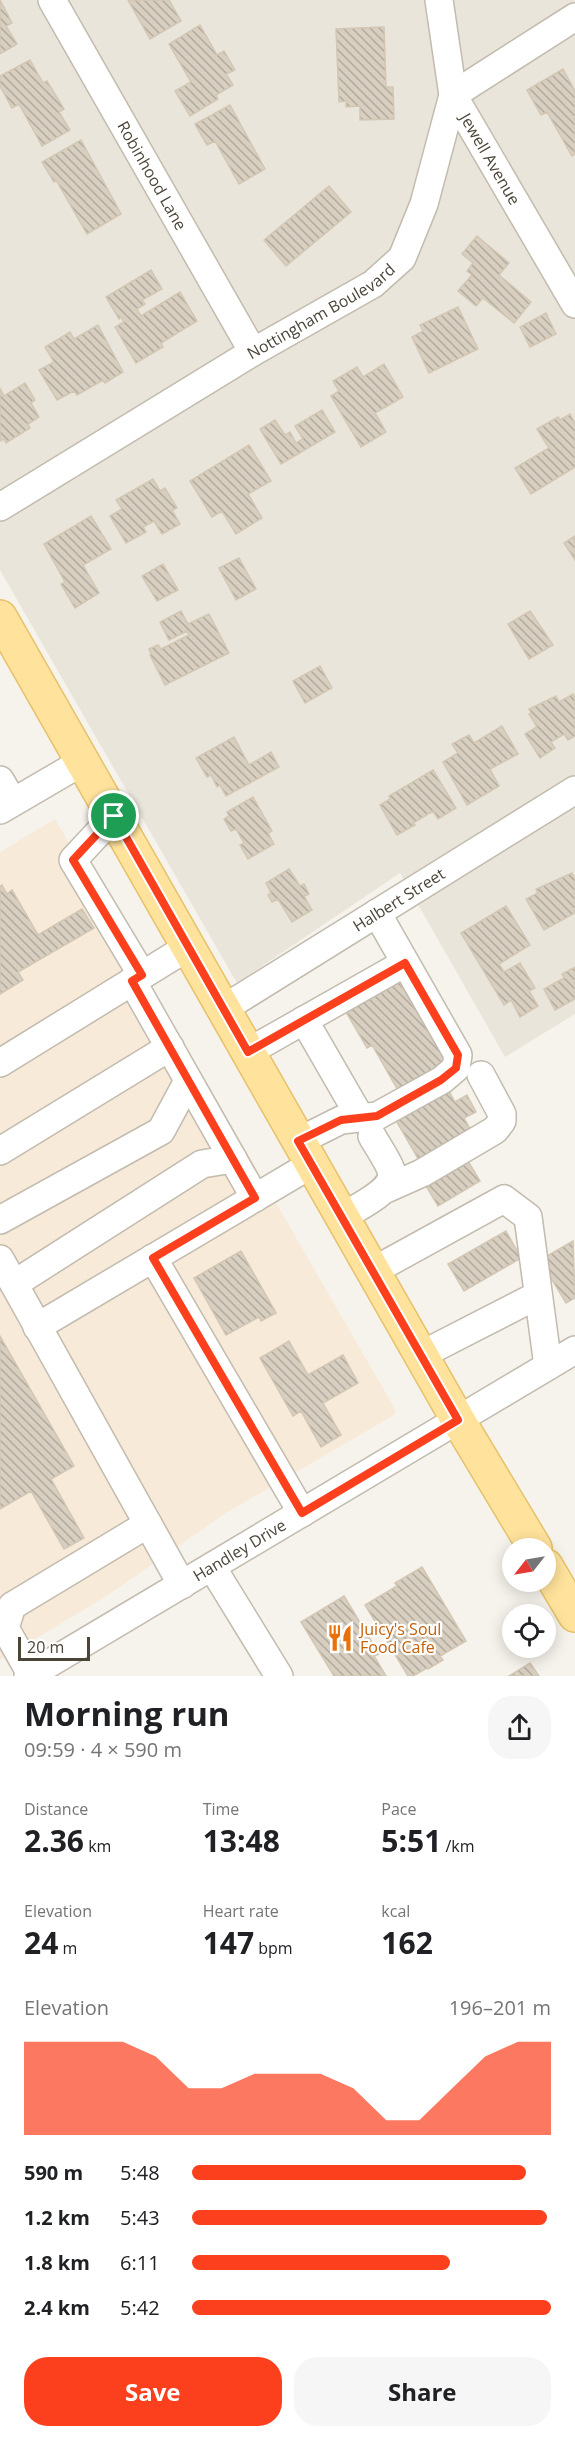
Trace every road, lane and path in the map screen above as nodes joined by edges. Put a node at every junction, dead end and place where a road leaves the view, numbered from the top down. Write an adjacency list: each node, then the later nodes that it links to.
1 (52, 0): 6 (street, Robinhood Lane)
2 (439, 0): 4 (street, Jewell Avenue)
3 (575, 17): 4 (street)
4 (453, 95): 5 (street, Jewell Avenue); 6 (street, Nottingham Boulevard)
5 (575, 304)
6 (253, 352): 7 (street, Nottingham Boulevard)
7 (0, 507)
8 (0, 618): 9 (main road)
9 (82, 762): 11 (street); 12 (main road)
10 (575, 790): 13 (street, Halbert Street)
11 (4, 797)
12 (114, 816): 14 (main road); 16 (street)
13 (377, 914): 15 (street); 17 (street, Halbert Street)
14 (188, 946): 16 (street); 17 (main road)
15 (405, 963): 18 (street); 24 (street)
16 (137, 978): 19 (street); 21 (street)
17 (223, 1009): 20 (main road)
18 (304, 1020): 20 (street); 24 (street)
19 (170, 1047): 23 (street); 25 (street)
20 (248, 1052): 26 (main road)
21 (0, 1063)
22 (481, 1075): 28 (street)
23 (188, 1081): 27 (street); 31 (street)
24 (366, 1126): 26 (street); 28 (street)
25 (0, 1151)
26 (305, 1153): 29 (street); 30 (main road)
27 (233, 1159): 29 (street); 35 (street)
28 (386, 1189): 30 (street)
29 (255, 1198): 32 (street)
30 (342, 1216): 34 (main road)
31 (0, 1220)
32 (153, 1258): 37 (street); 42 (street)
33 (0, 1259): 35 (street)
34 (373, 1271): 36 (street); 39 (main road)
35 (14, 1284): 37 (street)
36 (538, 1295): 39 (street); 40 (street)
37 (38, 1327): 43 (street)
38 (575, 1350): 40 (street, Handley Drive)
39 (421, 1354): 41 (main road)
40 (548, 1366): 41 (street, Handley Drive)
41 (458, 1420): 42 (street, Handley Drive); 44 (main road)
42 (302, 1513): 45 (street, Handley Drive)
43 (147, 1524): 47 (street); 49 (street)
44 (529, 1538)
45 (212, 1567): 47 (street, Handley Drive); 50 (street)
46 (556, 1583): 48 (main road)
47 (182, 1585): 49 (street, Handley Drive)
48 (575, 1615)
49 (29, 1675)
50 (279, 1676)

